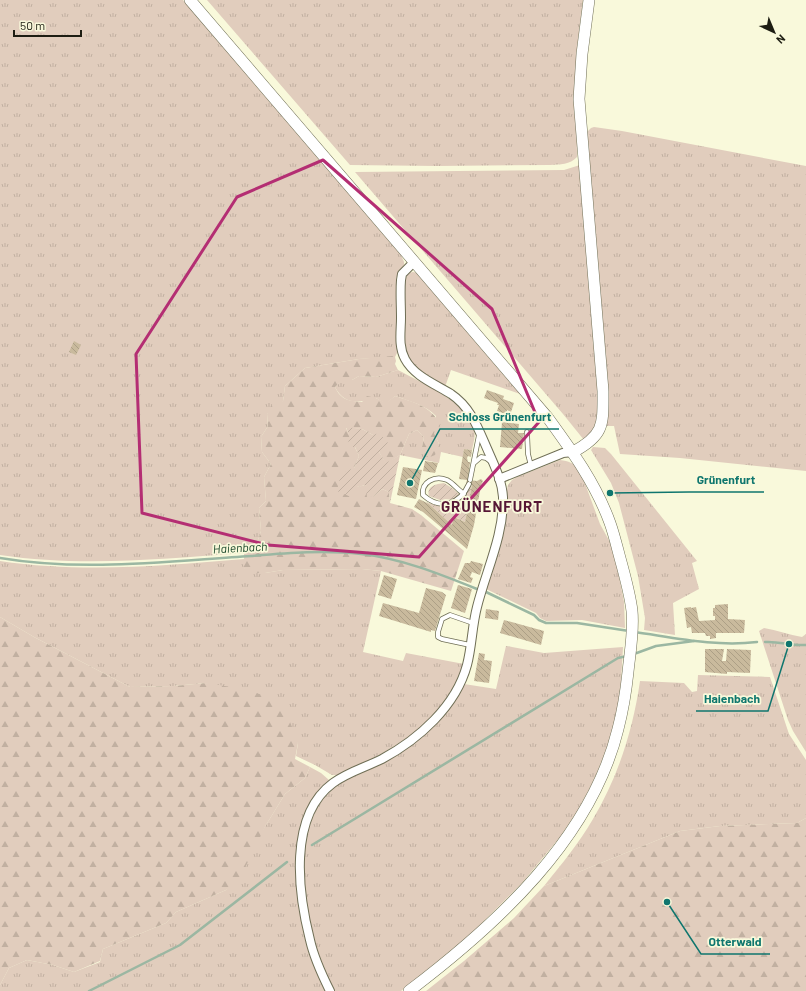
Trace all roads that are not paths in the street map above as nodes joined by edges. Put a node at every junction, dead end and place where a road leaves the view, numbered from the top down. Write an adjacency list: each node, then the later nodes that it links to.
1 (190, 0): 3 (street)
2 (589, 0): 6 (street)
3 (414, 262): 4 (street); 6 (street)
4 (480, 431): 7 (lane); 8 (street)
5 (527, 432): 9 (lane)
6 (573, 452): 9 (street); 15 (street)
7 (473, 463): 8 (lane); 11 (lane)
8 (494, 464): 10 (street)
9 (531, 467): 10 (street)
10 (499, 479): 12 (street)
11 (464, 494): 11 (lane)
12 (473, 623): 13 (street); 13 (lane)
13 (470, 645): 14 (street)
14 (330, 991)
15 (409, 991)

